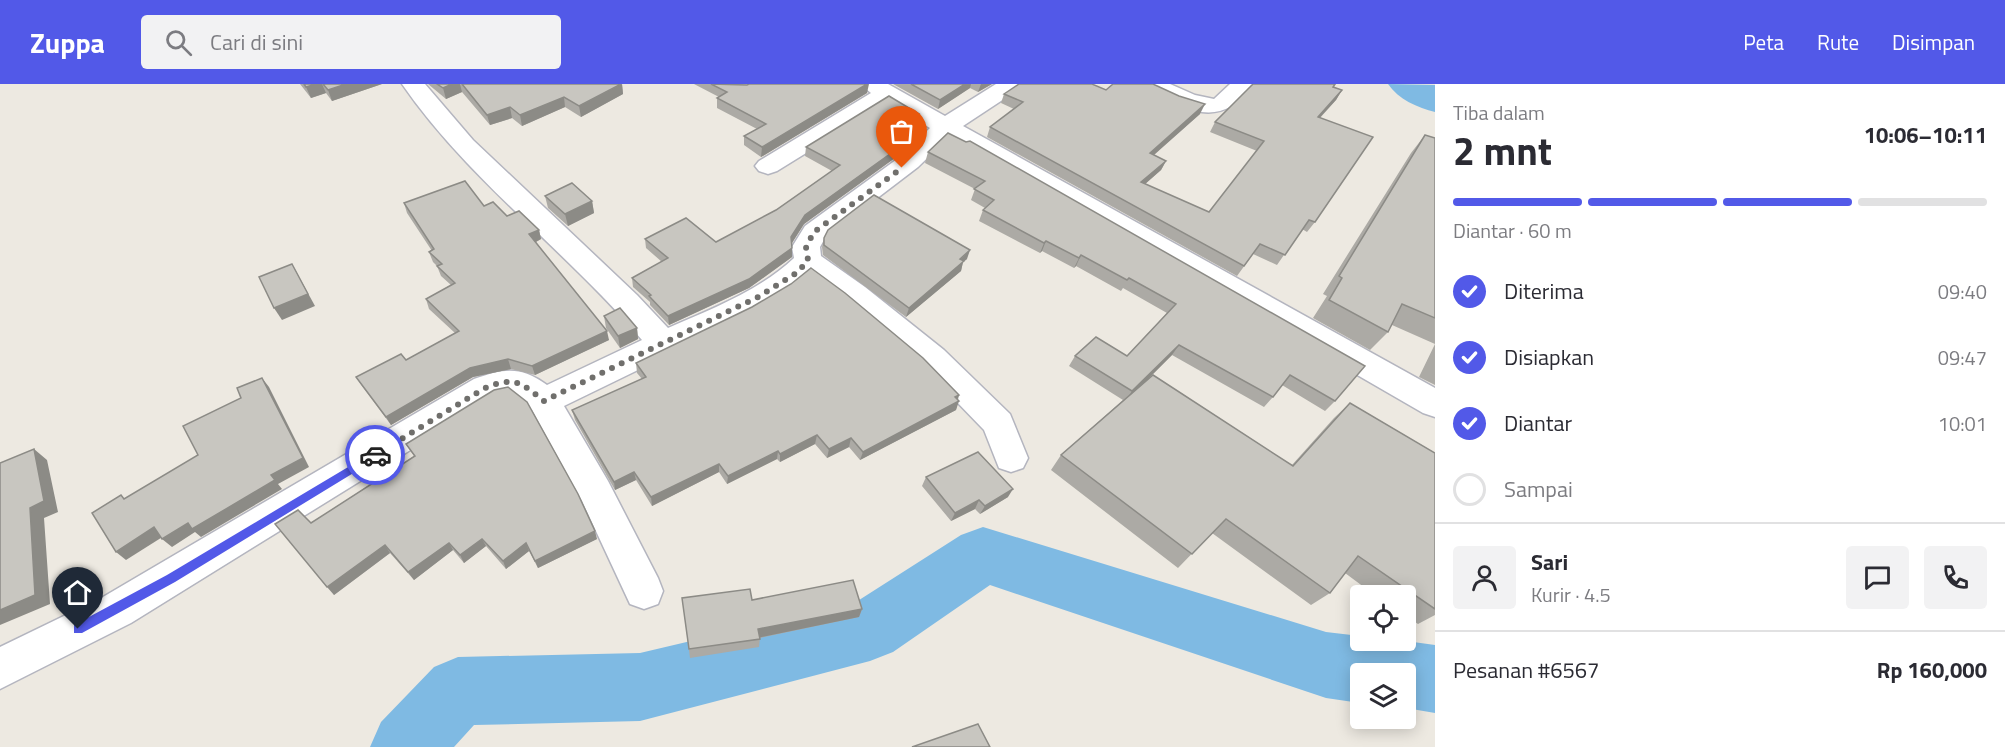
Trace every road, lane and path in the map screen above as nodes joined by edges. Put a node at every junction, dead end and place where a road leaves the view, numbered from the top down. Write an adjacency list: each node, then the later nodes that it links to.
1 (1011, 84): 6 (street)
2 (1152, 84): 3 (street)
3 (1242, 84)
4 (424, 87): 9 (street)
5 (879, 88): 6 (street); 7 (street)
6 (946, 126): 8 (street); 11 (street)
7 (768, 166)
8 (808, 260): 9 (street); 12 (street)
9 (663, 343): 10 (street)
10 (544, 401): 13 (street); 14 (street)
11 (1435, 404)
12 (1011, 458)
13 (644, 591)
14 (0, 669)

